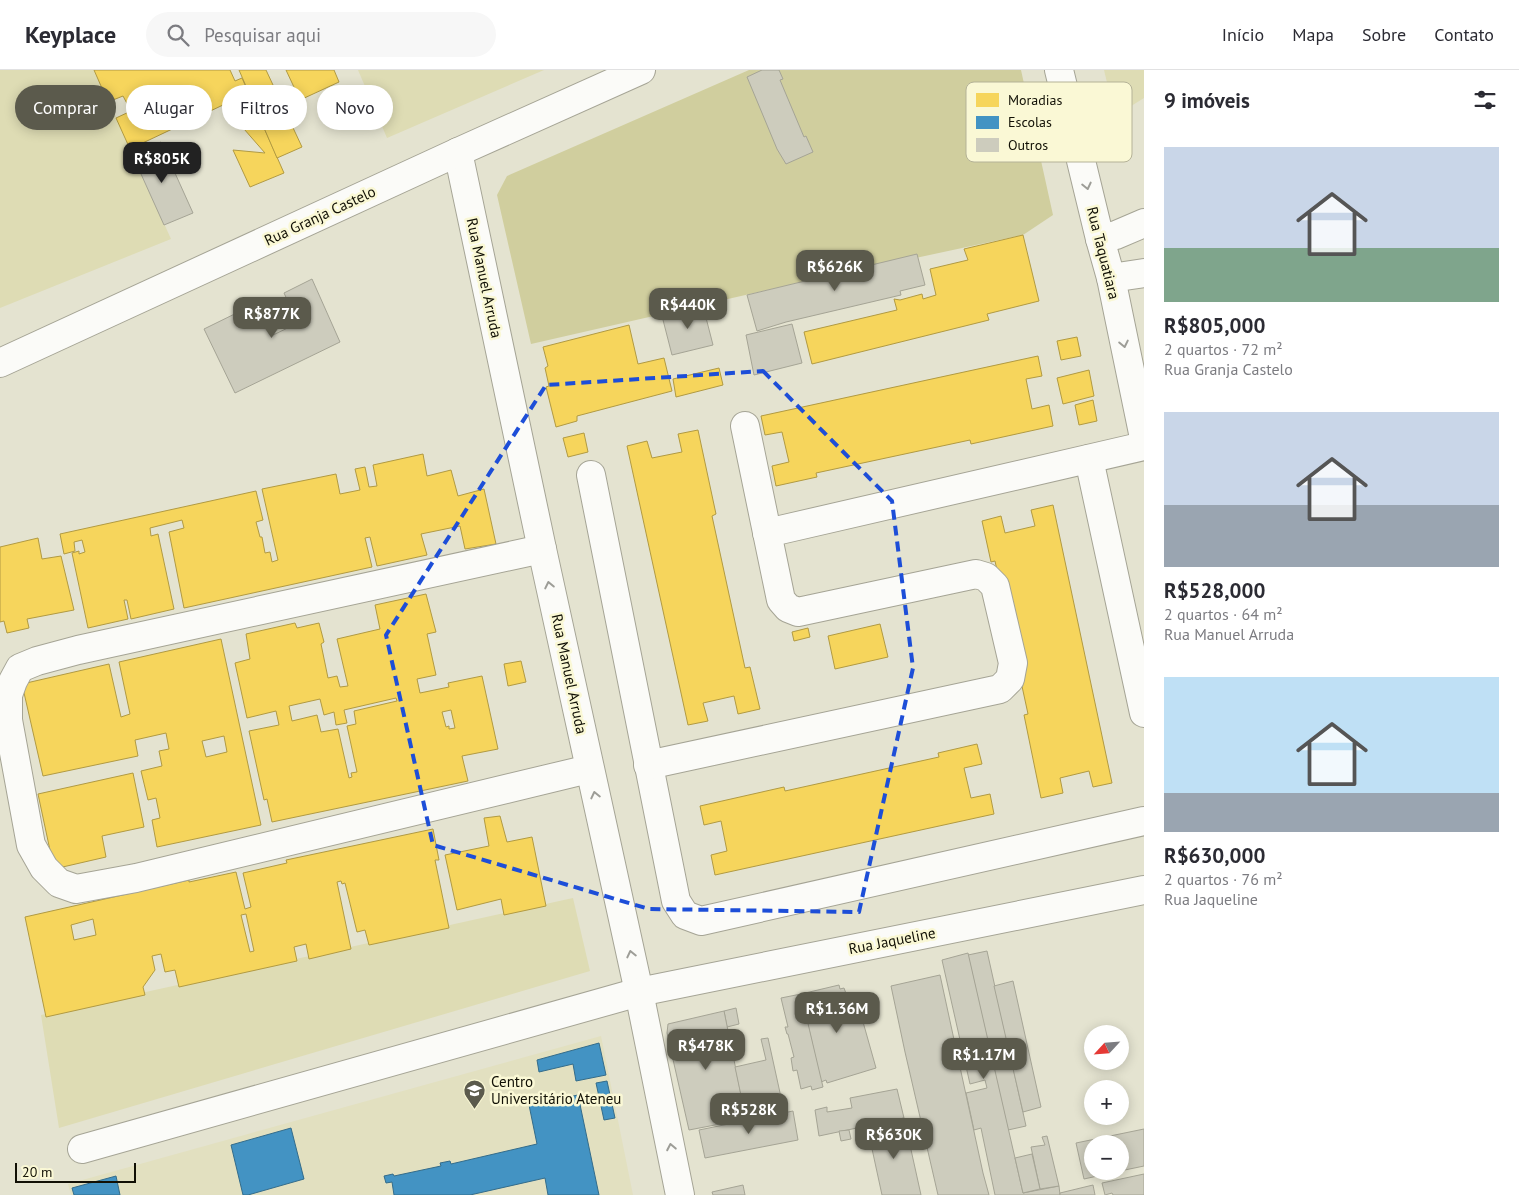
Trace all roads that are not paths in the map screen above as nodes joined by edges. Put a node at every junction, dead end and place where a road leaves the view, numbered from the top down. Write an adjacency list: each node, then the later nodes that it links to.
1 (641, 70): 2 (street, Rua Granja Castelo)
2 (458, 152): 8 (street, Rua Granja Castelo); 15 (street, Rua Manuel Arruda)
3 (1081, 162): 5 (street, Rua Taquatiara, one-way to 5)
4 (1144, 223): 5 (street)
5 (1100, 239): 7 (street, Rua Taquatiara)
6 (1144, 273): 7 (street)
7 (1110, 278): 10 (street, Rua Taquatiara, one-way to 10)
8 (0, 363)
9 (745, 426): 14 (street)
10 (1144, 438)
11 (1144, 446): 12 (street)
12 (1089, 459): 14 (street); 16 (street)
13 (591, 475): 17 (street)
14 (766, 533): 17 (street)
15 (542, 549): 18 (street, Rua Manuel Arruda, one-way to 15); 18 (street)
16 (1144, 713)
17 (648, 765): 19 (street)
18 (589, 769): 21 (street, Rua Manuel Arruda, one-way to 18)
19 (1144, 821)
20 (1144, 890): 21 (street, Rua Jaqueline)
21 (639, 992): 22 (street, Rua Jaqueline); 23 (street, Rua Manuel Arruda, one-way to 21)
22 (82, 1149)
23 (680, 1195)

